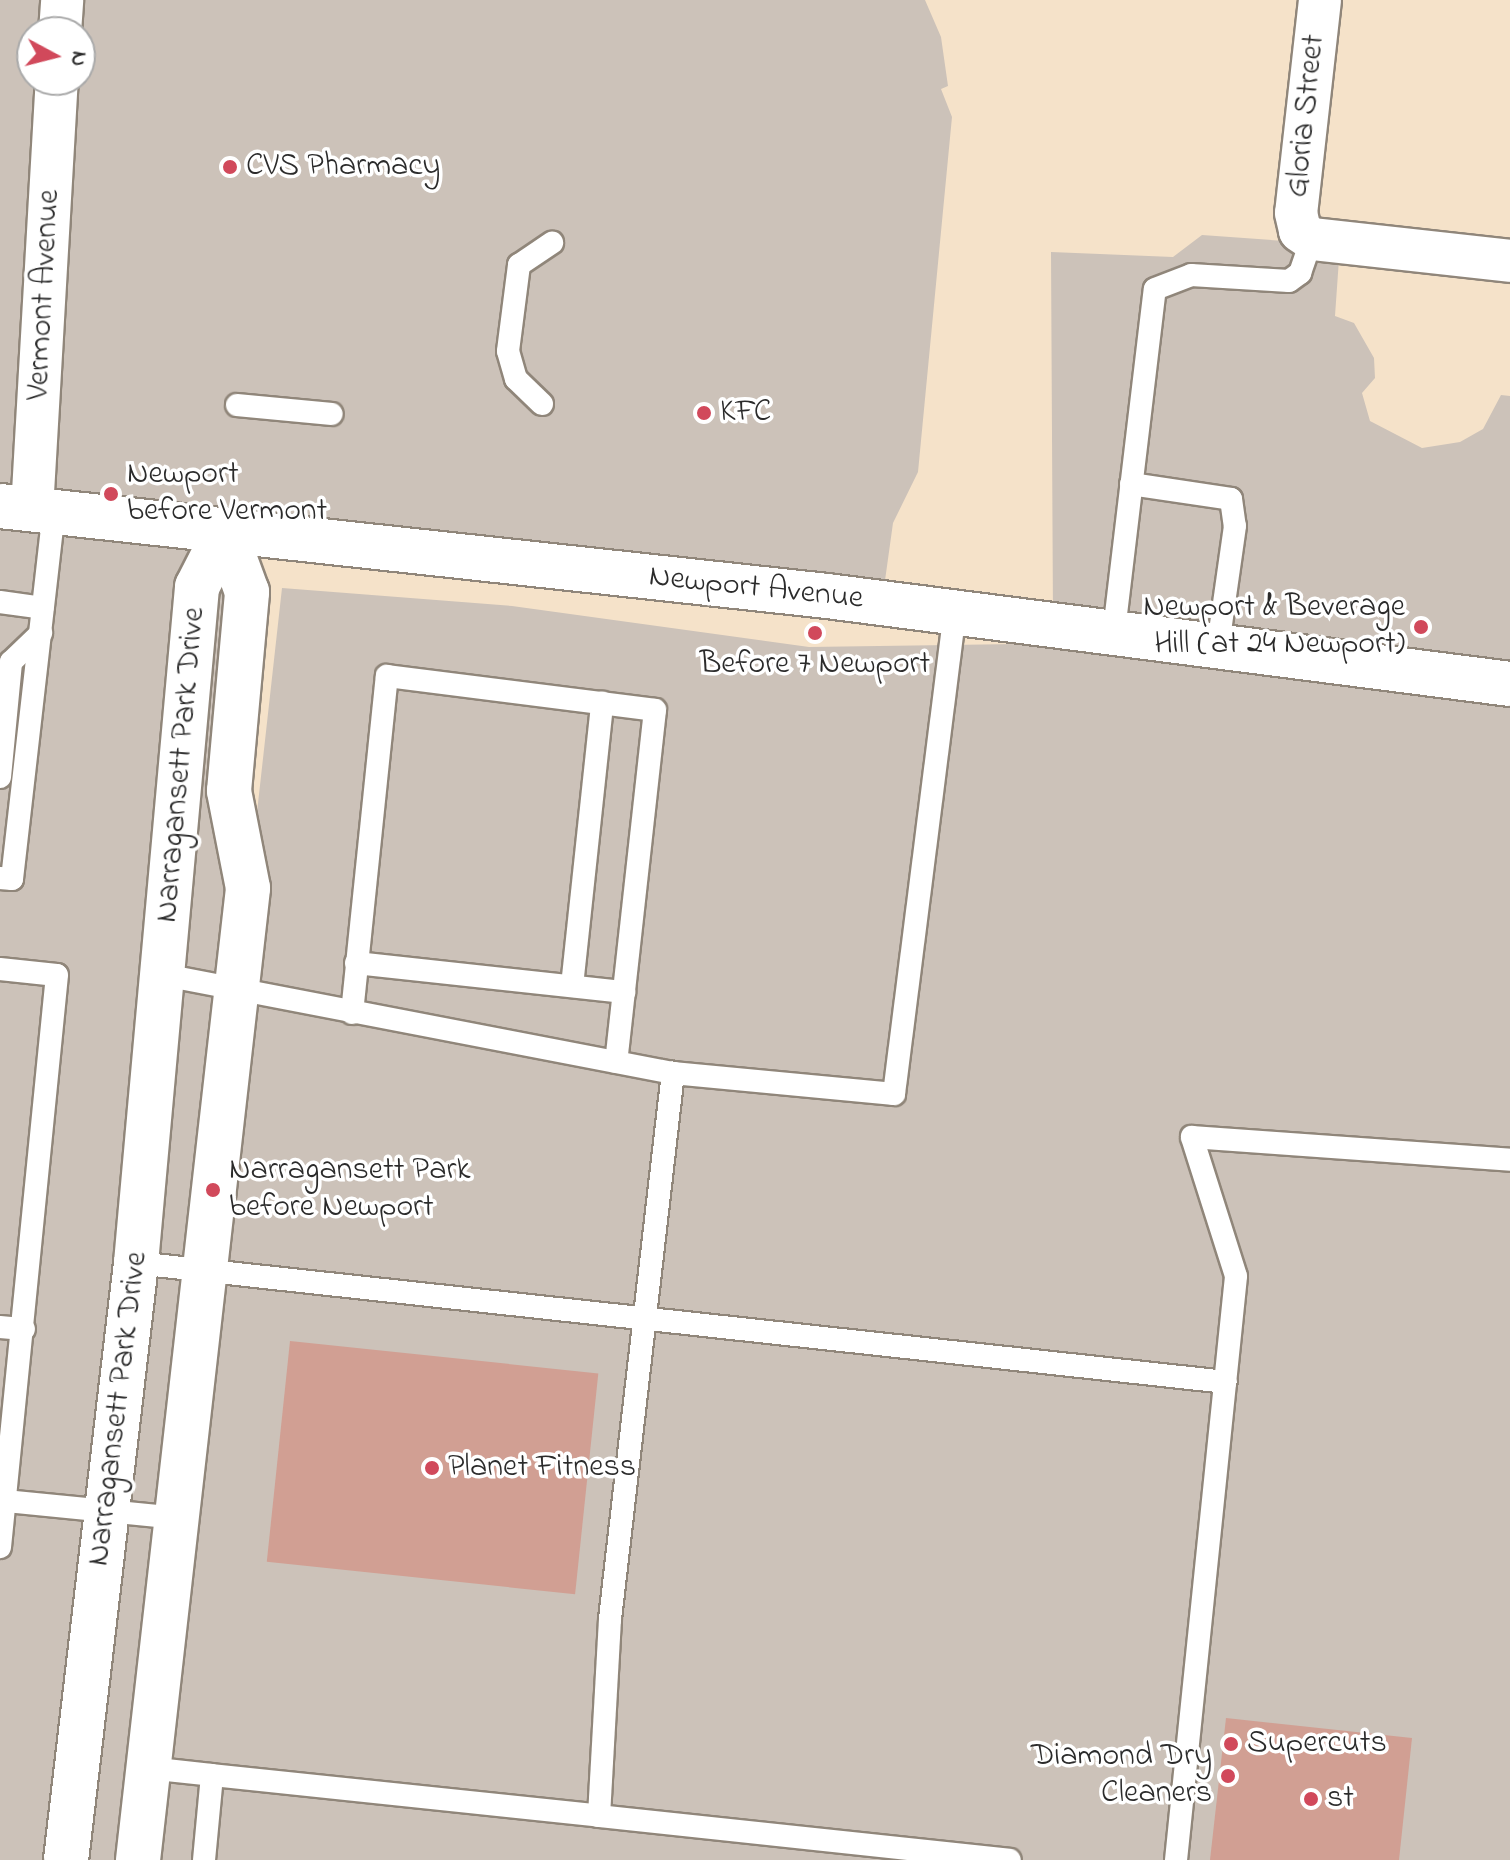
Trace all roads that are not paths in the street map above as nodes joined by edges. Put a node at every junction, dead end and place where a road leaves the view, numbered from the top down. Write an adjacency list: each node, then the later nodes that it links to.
1 (1320, 0): 3 (street, Gloria Street)
2 (56, 96): 10 (street, Vermont Avenue)
3 (1306, 235): 5 (street); 9 (lane)
4 (552, 243): 6 (lane)
5 (1510, 261)
6 (542, 404)
7 (237, 405): 8 (lane)
8 (332, 414)
9 (1131, 484): 15 (lane); 17 (lane)
10 (29, 509): 11 (street, Newport Avenue); 13 (lane)
11 (225, 532): 14 (street, Newport Avenue); 24 (street, Narragansett Park Drive); 26 (street, Narragansett Park Drive)
12 (0, 602): 13 (lane)
13 (43, 608): 16 (lane)
14 (955, 612): 15 (street, Newport Avenue); 30 (lane)
15 (1114, 631): 17 (street, Newport Avenue)
16 (41, 633): 20 (lane); 21 (lane)
17 (1218, 645): 18 (street, Newport Avenue)
18 (1510, 684)
19 (602, 703): 22 (lane); 25 (lane); 27 (lane)
20 (1, 777)
21 (0, 878)
22 (356, 963): 25 (lane); 28 (lane)
23 (0, 969): 36 (lane)
24 (164, 975): 26 (lane); 32 (street, Narragansett Park Drive)
25 (572, 986): 27 (lane)
26 (237, 987): 28 (lane); 33 (street, Narragansett Park Drive)
27 (624, 992): 29 (lane)
28 (352, 1013): 29 (lane)
29 (616, 1062): 30 (lane)
30 (673, 1073): 34 (lane)
31 (1510, 1160): 37 (lane)
32 (136, 1263): 33 (lane); 39 (street, Narragansett Park Drive)
33 (205, 1270): 34 (lane); 40 (street, Narragansett Park Drive)
34 (641, 1318): 37 (lane); 44 (lane)
35 (0, 1327): 36 (lane)
36 (24, 1329): 38 (lane)
37 (1226, 1382): 49 (lane)
38 (5, 1501): 39 (lane); 41 (lane)
39 (107, 1512): 40 (lane); 45 (street, Narragansett Park Drive)
40 (177, 1518): 42 (street, Narragansett Park Drive)
41 (0, 1547)
42 (148, 1768): 43 (lane); 46 (street, Narragansett Park Drive)
43 (212, 1775): 44 (lane); 47 (lane)
44 (599, 1816): 48 (lane)
45 (66, 1860)
46 (138, 1860)
47 (204, 1860)
48 (1010, 1860)
49 (1176, 1860)

